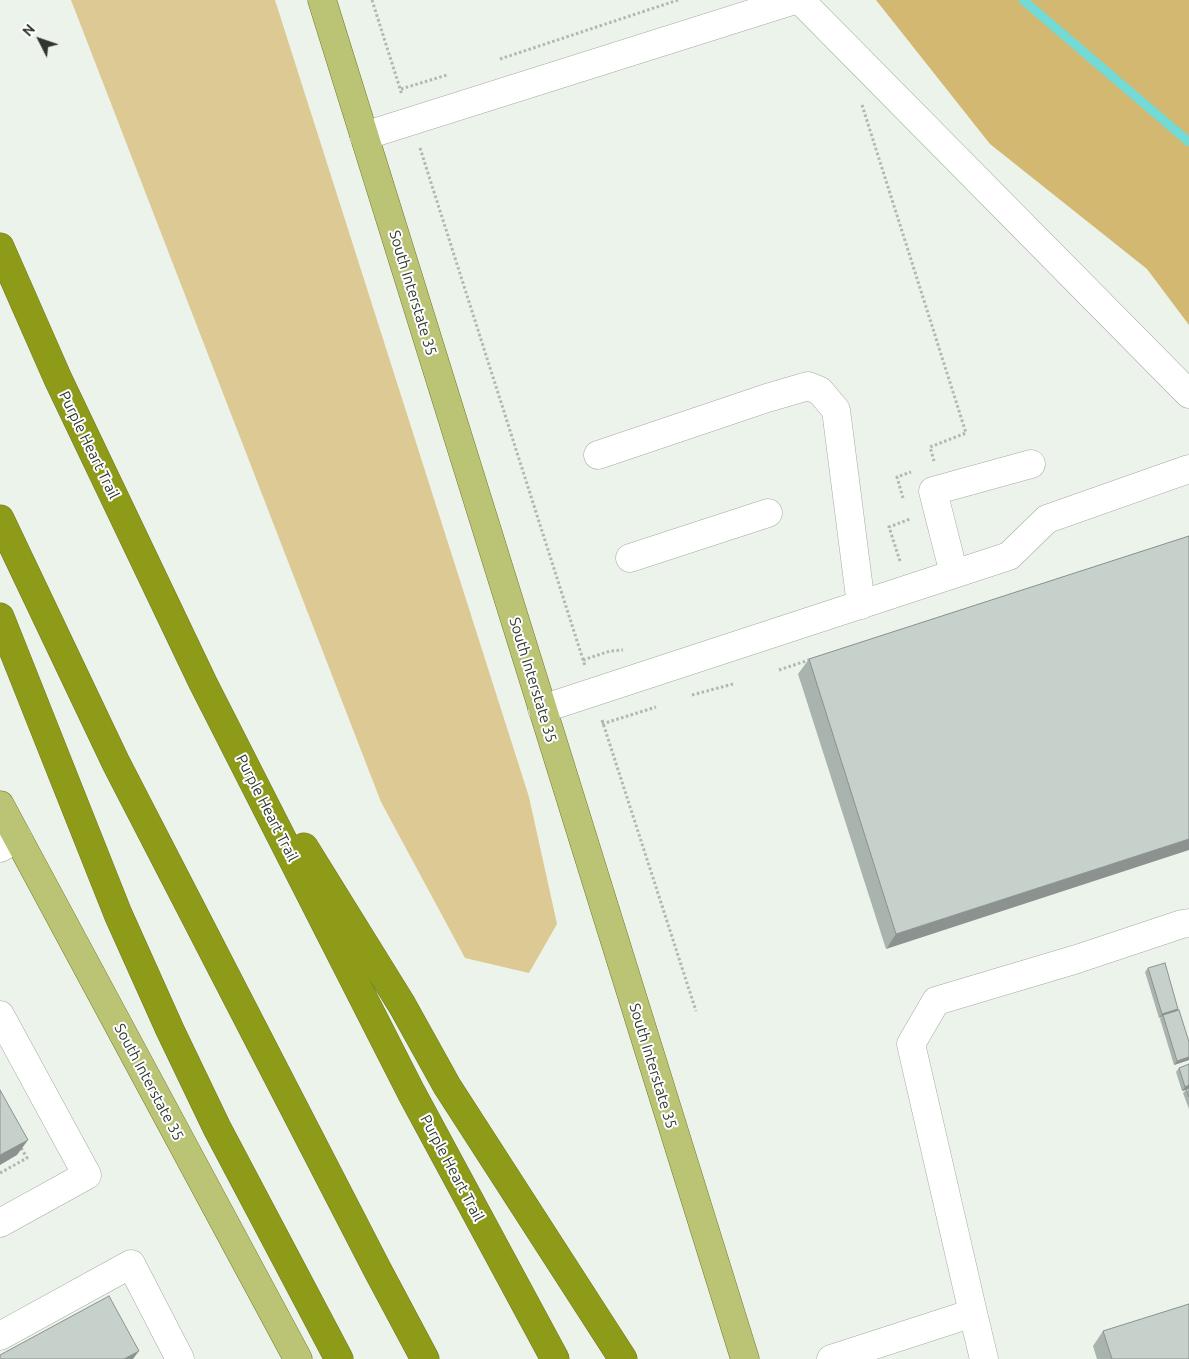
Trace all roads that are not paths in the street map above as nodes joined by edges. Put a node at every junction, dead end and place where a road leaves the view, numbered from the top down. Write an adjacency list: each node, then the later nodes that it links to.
1 (322, 0): 4 (main road, South Interstate 35)
2 (795, 0): 4 (lane)
3 (800, 0): 6 (lane)
4 (364, 136): 17 (main road, South Interstate 35)
5 (0, 247): 16 (highway, Purple Heart Trail)
6 (1189, 394)
7 (598, 455): 14 (lane)
8 (1031, 464): 13 (lane)
9 (1189, 469): 13 (lane)
10 (768, 514): 12 (lane)
11 (0, 518): 28 (highway)
12 (630, 558)
13 (954, 574): 14 (lane)
14 (861, 605): 17 (lane)
15 (0, 617): 27 (highway)
16 (203, 683): 29 (highway, Purple Heart Trail); 30 (highway)
17 (542, 709): 31 (main road, South Interstate 35)
18 (1, 810): 19 (main road, South Interstate 35)
19 (9, 843): 26 (main road, South Interstate 35)
20 (1189, 924): 23 (lane)
21 (0, 1015): 22 (lane)
22 (0, 1223)
23 (973, 1312): 32 (lane); 33 (lane)
24 (0, 1336): 25 (lane)
25 (180, 1359)
26 (298, 1359)
27 (339, 1359)
28 (425, 1359)
29 (555, 1359)
30 (623, 1359)
31 (745, 1359)
32 (831, 1359)
33 (984, 1359)

